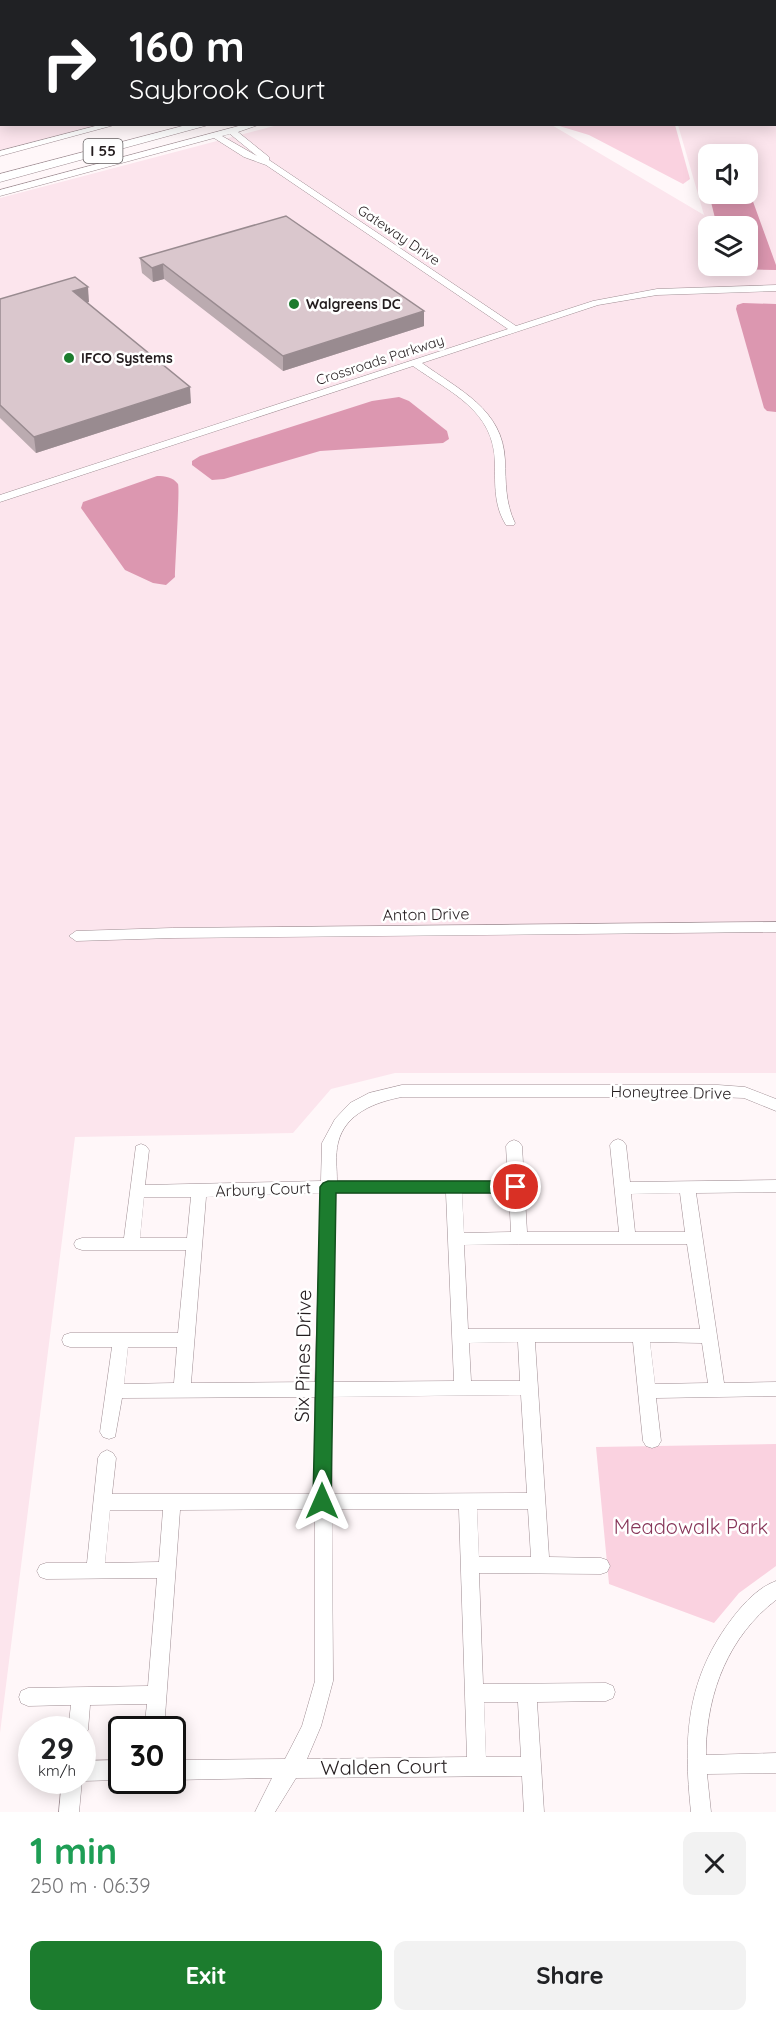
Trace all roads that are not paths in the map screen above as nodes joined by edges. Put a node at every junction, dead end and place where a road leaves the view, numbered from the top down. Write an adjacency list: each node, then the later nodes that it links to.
1 (106, 126): 7 (street)
2 (161, 126): 9 (highway, I 55)
3 (198, 126): 10 (highway, I 55)
4 (250, 126): 5 (street)
5 (232, 131): 6 (street); 8 (street, Gateway Drive)
6 (215, 135): 8 (street, Gateway Drive); 11 (street)
7 (0, 154)
8 (269, 163): 13 (street, Gateway Drive)
9 (0, 166)
10 (0, 178)
11 (0, 193)
12 (776, 288): 13 (street, Crossroads Parkway)
13 (514, 329): 14 (street, Crossroads Parkway)
14 (415, 363): 15 (street, Crossroads Parkway); 16 (street)
15 (0, 499)
16 (510, 523)
17 (776, 927): 18 (street, Anton Drive)
18 (76, 936)
19 (563, 1091): 20 (street, Honeytree Drive); 26 (street, Six Pines Drive)
20 (776, 1105)
21 (618, 1145): 29 (street)
22 (514, 1146): 28 (street)
23 (141, 1150): 30 (street)
24 (687, 1186): 25 (street); 29 (street); 34 (street)
25 (776, 1186)
26 (328, 1187): 27 (street, Arbury Court); 31 (street, Arbury Court); 52 (street, Six Pines Drive)
27 (454, 1187): 28 (street, Arbury Court); 35 (street)
28 (516, 1187): 32 (street)
29 (623, 1188): 33 (street)
30 (136, 1191): 31 (street, Arbury Court); 37 (street)
31 (199, 1191): 38 (street, Arbury Court)
32 (519, 1238): 33 (street); 35 (street)
33 (628, 1238): 34 (street)
34 (694, 1238): 42 (street)
35 (456, 1239): 41 (street)
36 (82, 1244): 37 (street)
37 (131, 1244): 38 (street)
38 (194, 1244): 45 (street, Arbury Court)
39 (526, 1335): 40 (street); 41 (street); 47 (street)
40 (641, 1335): 42 (street); 53 (street)
41 (460, 1336): 46 (street)
42 (708, 1336): 49 (street)
43 (70, 1340): 44 (street)
44 (120, 1340): 45 (street); 50 (street)
45 (186, 1340): 51 (street, Arbury Court)
46 (463, 1388): 47 (street); 52 (street)
47 (529, 1388): 59 (street)
48 (776, 1389): 49 (street)
49 (717, 1390): 53 (street)
50 (115, 1391): 51 (street); 54 (street)
51 (182, 1391): 52 (street)
52 (323, 1391): 57 (street, Six Pines Drive)
53 (647, 1391): 55 (street)
54 (109, 1432)
55 (652, 1441)
56 (107, 1458): 60 (street)
57 (322, 1501): 58 (street); 61 (street); 81 (street, Six Pines Drive)
58 (468, 1501): 59 (street); 62 (street)
59 (536, 1501): 63 (street)
60 (102, 1502): 61 (street); 67 (street)
61 (172, 1502): 65 (street)
62 (470, 1565): 63 (street); 70 (street)
63 (541, 1565): 64 (street)
64 (600, 1566)
65 (167, 1570): 67 (street); 72 (street)
66 (46, 1571): 67 (street)
67 (95, 1571)
68 (776, 1589): 78 (street)
69 (606, 1692): 71 (street)
70 (474, 1693): 71 (street); 79 (street)
71 (526, 1693): 80 (street)
72 (157, 1695): 73 (street); 76 (street)
73 (82, 1696): 74 (street); 75 (street)
74 (28, 1697)
75 (80, 1716)
76 (155, 1716)
77 (776, 1763): 78 (street)
78 (696, 1765): 87 (street)
79 (477, 1766): 80 (street, Walden Court); 81 (street, Walden Court)
80 (531, 1766): 86 (street)
81 (291, 1768): 82 (street, Walden Court); 85 (street, Six Pines Drive)
82 (186, 1770)
83 (71, 1794): 84 (street)
84 (69, 1812)
85 (265, 1812)
86 (534, 1812)
87 (701, 1812)

